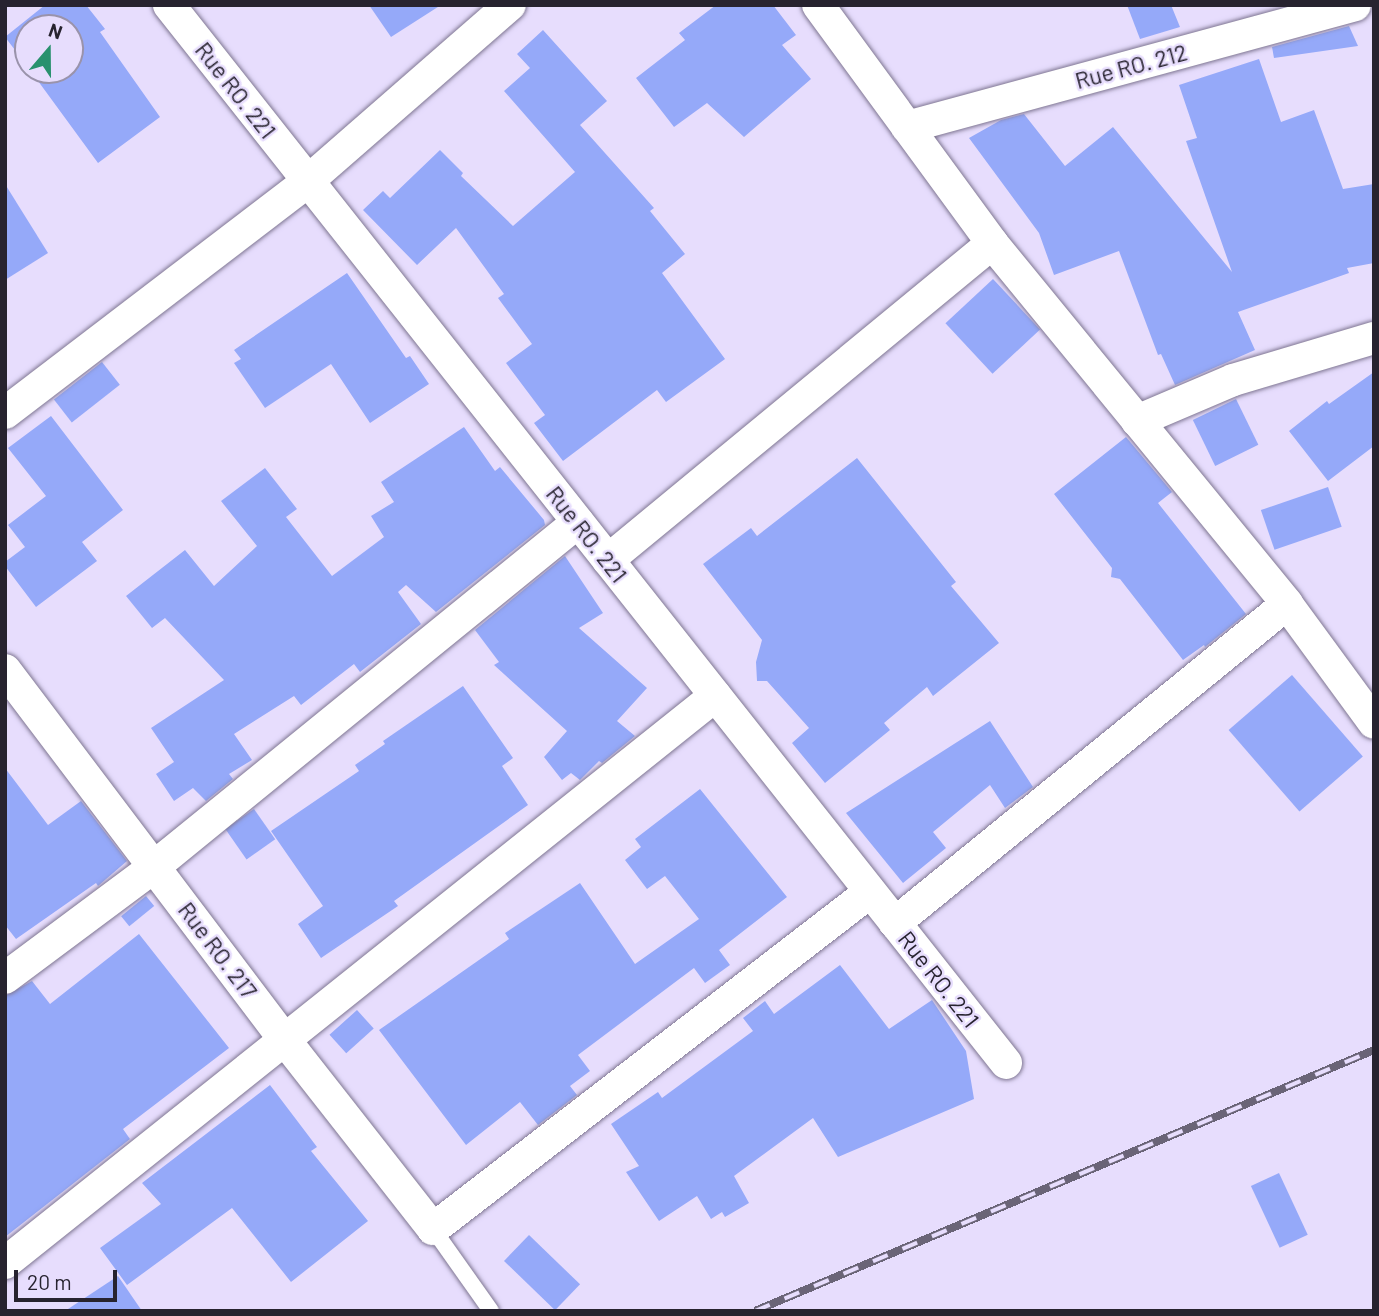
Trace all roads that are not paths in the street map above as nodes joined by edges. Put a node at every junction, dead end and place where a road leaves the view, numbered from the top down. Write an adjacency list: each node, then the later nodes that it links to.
1 (169, 5): 6 (street, Rue RO. 221)
2 (510, 5): 6 (street)
3 (818, 5): 5 (street)
4 (1355, 5): 5 (street, Rue RO. 212)
5 (906, 127): 7 (street)
6 (307, 181): 9 (street); 11 (street, Rue RO. 221)
7 (992, 243): 10 (street); 12 (street)
8 (1374, 338): 10 (street)
9 (5, 413)
10 (1137, 421): 13 (street)
11 (578, 522): 12 (street, Rue RO. 221); 17 (street)
12 (607, 560): 15 (street, Rue RO. 221)
13 (1287, 604): 16 (street); 19 (street)
14 (5, 670): 17 (street, Rue RO. 217)
15 (715, 696): 18 (street, Rue RO. 221); 21 (street)
16 (1374, 723)
17 (155, 866): 20 (street); 21 (street, Rue RO. 217)
18 (870, 892): 19 (street, Rue RO. 221); 23 (street)
19 (895, 923): 22 (street, Rue RO. 221)
20 (5, 978)
21 (284, 1039): 23 (street, Rue RO. 217); 24 (street)
22 (1006, 1063)
23 (433, 1229): 25 (lane)
24 (5, 1263)
25 (491, 1311)

